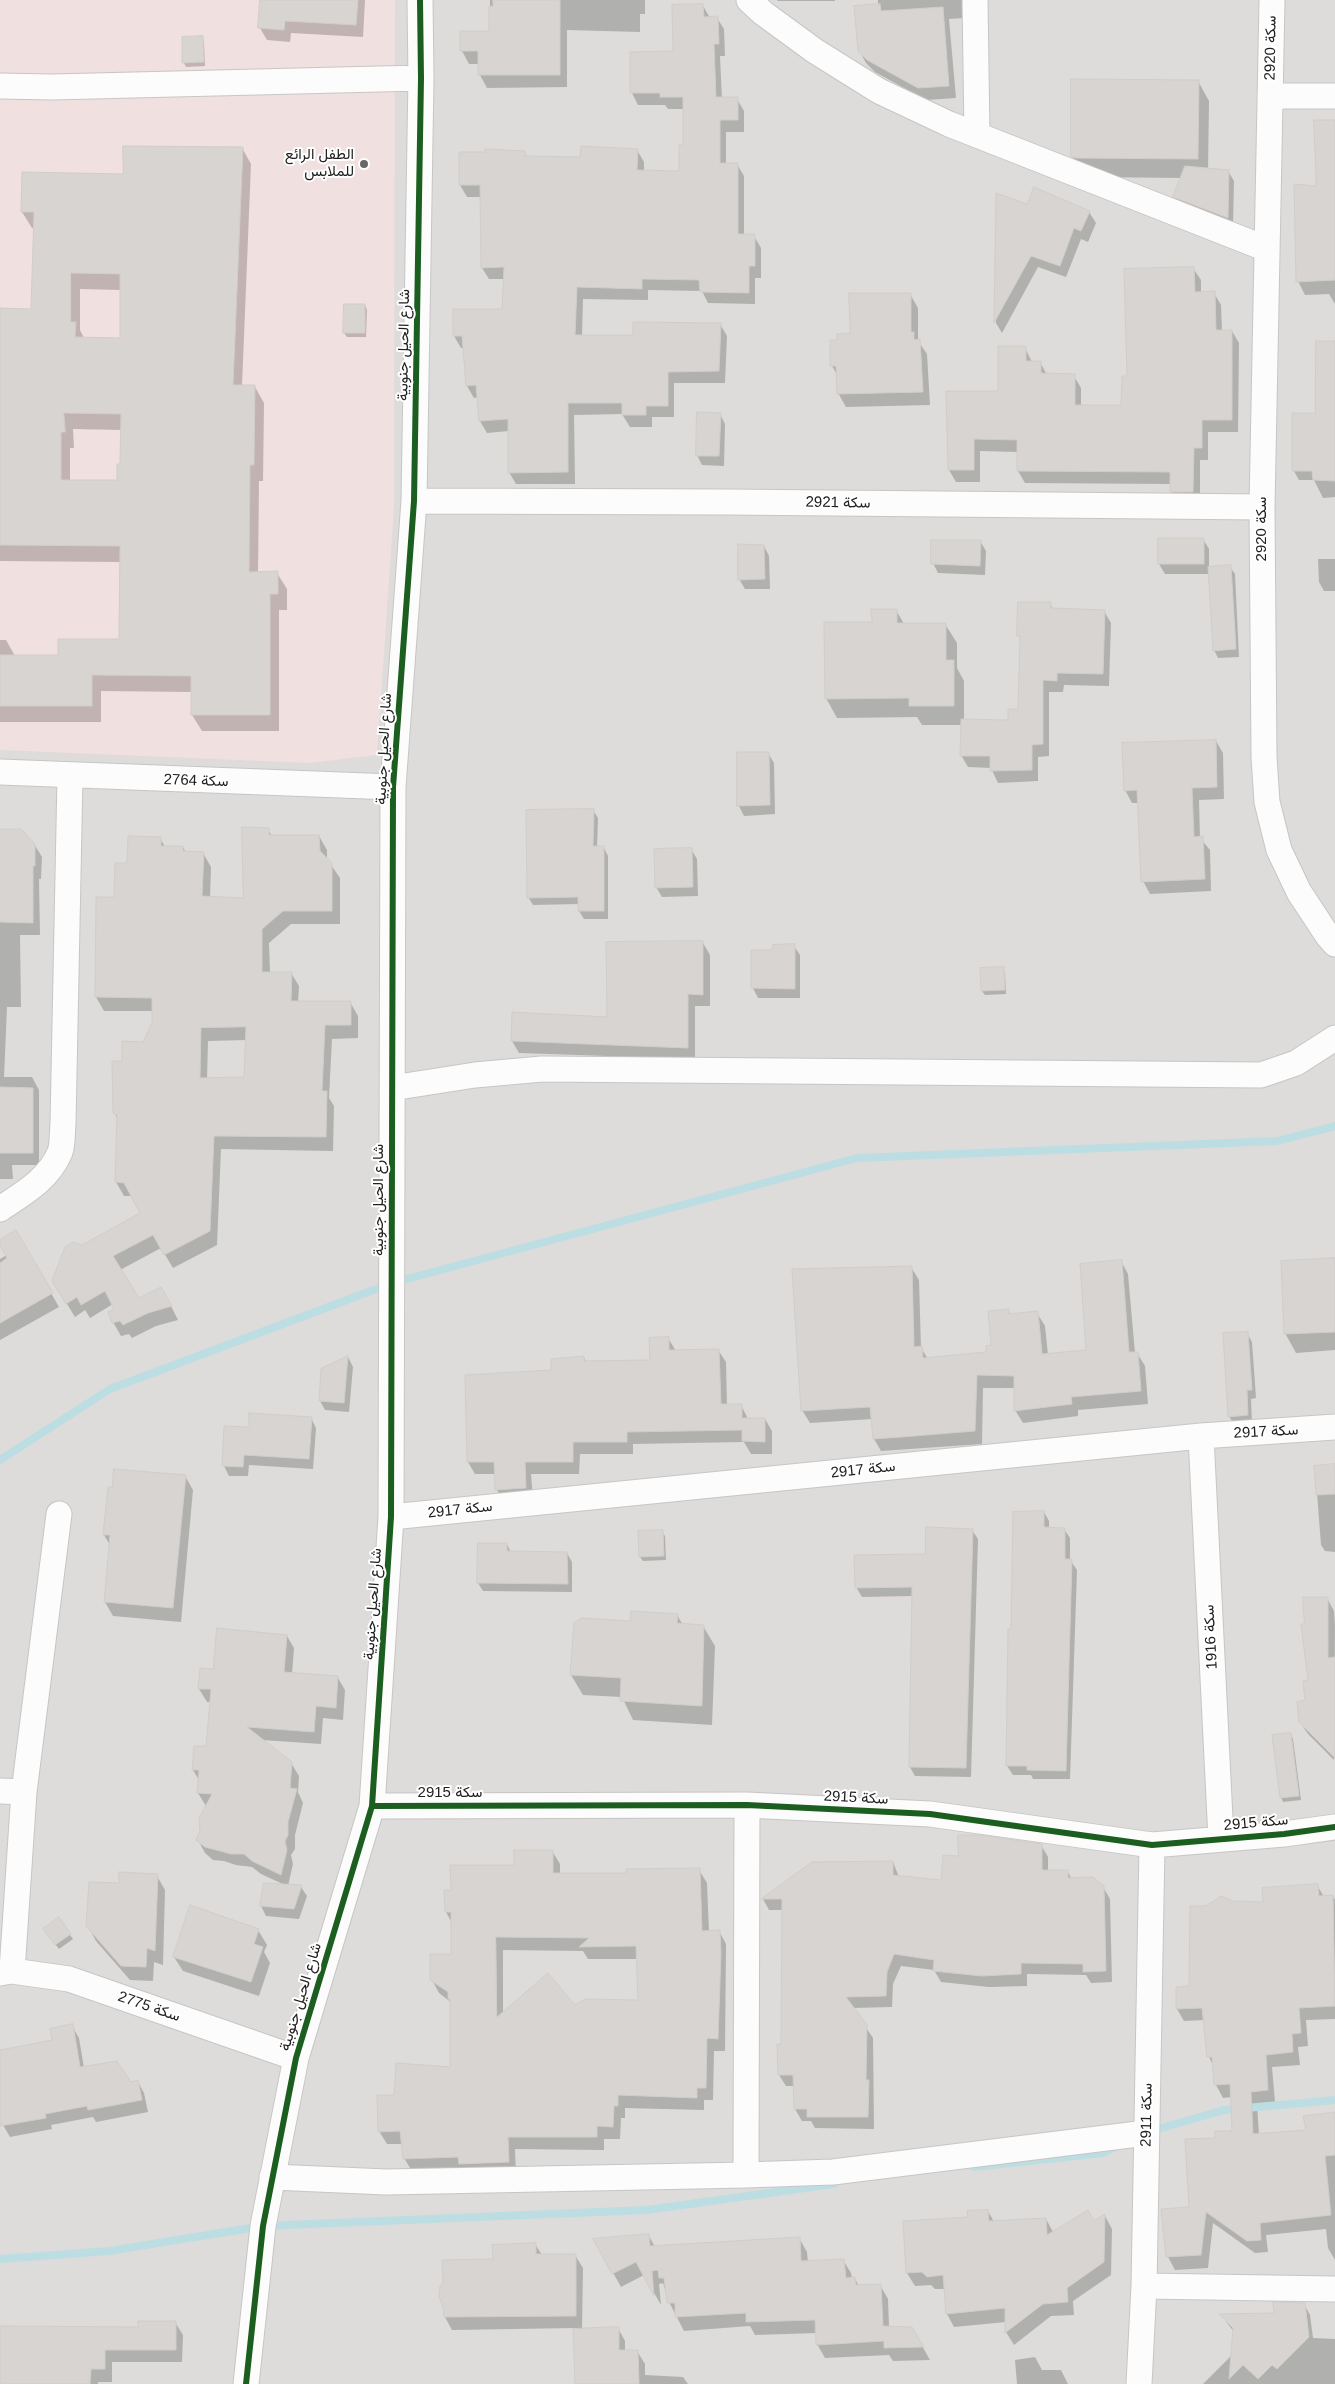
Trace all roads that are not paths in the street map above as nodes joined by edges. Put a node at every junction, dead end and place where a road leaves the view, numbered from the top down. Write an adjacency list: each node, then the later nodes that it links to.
1 (420, 0): 5 (street, شارع الحيل جنوبية)
2 (749, 0): 9 (street)
3 (975, 0): 9 (street)
4 (1272, 0): 7 (street, سكة 2920)
5 (421, 78): 6 (street); 11 (street, شارع الحيل جنوبية)
6 (0, 86)
7 (1270, 96): 8 (street, سكة 2920); 10 (street, سكة 2920)
8 (1335, 96)
9 (977, 135): 10 (street)
10 (1267, 249): 12 (street, سكة 2920)
11 (414, 501): 12 (street, سكة 2921); 15 (street, شارع الحيل جنوبية)
12 (1262, 507): 16 (street, سكة 2920)
13 (0, 772): 14 (street, سكة 2764)
14 (70, 776): 15 (street, سكة 2764); 19 (street)
15 (393, 787): 18 (street, شارع الحيل جنوبية)
16 (1335, 944)
17 (1335, 1038): 18 (street)
18 (392, 1088): 23 (street, شارع الحيل جنوبية)
19 (0, 1208)
20 (1335, 1427): 21 (street, سكة 2917)
21 (1201, 1436): 23 (street, سكة 2917); 28 (street, سكة 1916)
22 (59, 1514): 24 (street)
23 (391, 1517): 26 (street, شارع الحيل جنوبية)
24 (12, 1791): 30 (street)
25 (747, 1805): 26 (street, سكة 2915); 29 (street, سكة 2915); 33 (street)
26 (372, 1806): 31 (street, شارع الحيل جنوبية)
27 (1335, 1827): 28 (street, سكة 2915)
28 (1221, 1839): 29 (street, سكة 2915)
29 (1152, 1845): 32 (street, سكة 2911)
30 (6, 1972): 31 (street, سكة 2775)
31 (296, 2058): 34 (street, شارع الحيل جنوبية)
32 (1146, 2133): 33 (street); 35 (street, سكة 2911)
33 (746, 2175): 34 (street)
34 (272, 2177): 37 (street, شارع الحيل جنوبية)
35 (1144, 2286): 36 (street); 38 (street, سكة 2911)
36 (1335, 2289)
37 (246, 2384)
38 (1139, 2384)

